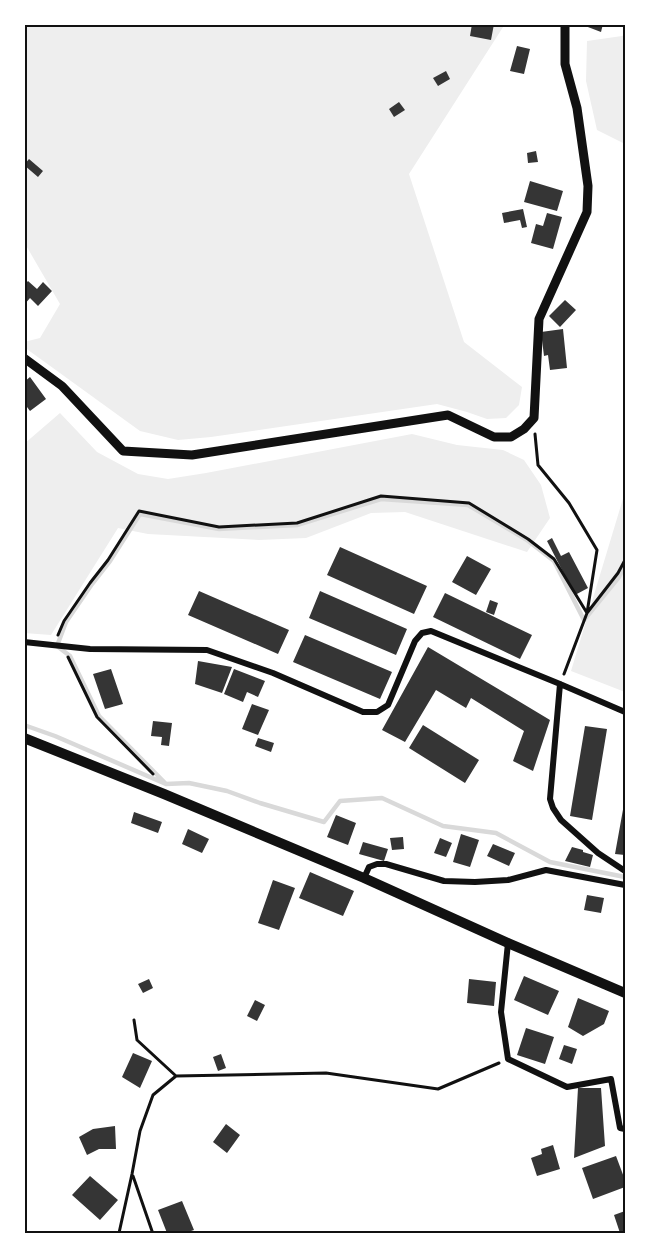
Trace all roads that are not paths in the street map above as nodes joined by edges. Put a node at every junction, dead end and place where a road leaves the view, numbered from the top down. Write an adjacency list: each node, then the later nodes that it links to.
1 (566, 24): 2 (street)
2 (24, 358)
3 (24, 642): 4 (street)
4 (560, 684): 5 (street); 7 (street)
5 (625, 712)
6 (24, 738): 8 (main road)
7 (625, 871)
8 (364, 878): 9 (street); 10 (main road)
9 (625, 885)
10 (508, 943): 11 (main road); 12 (street)
11 (625, 993)
12 (625, 1128)

